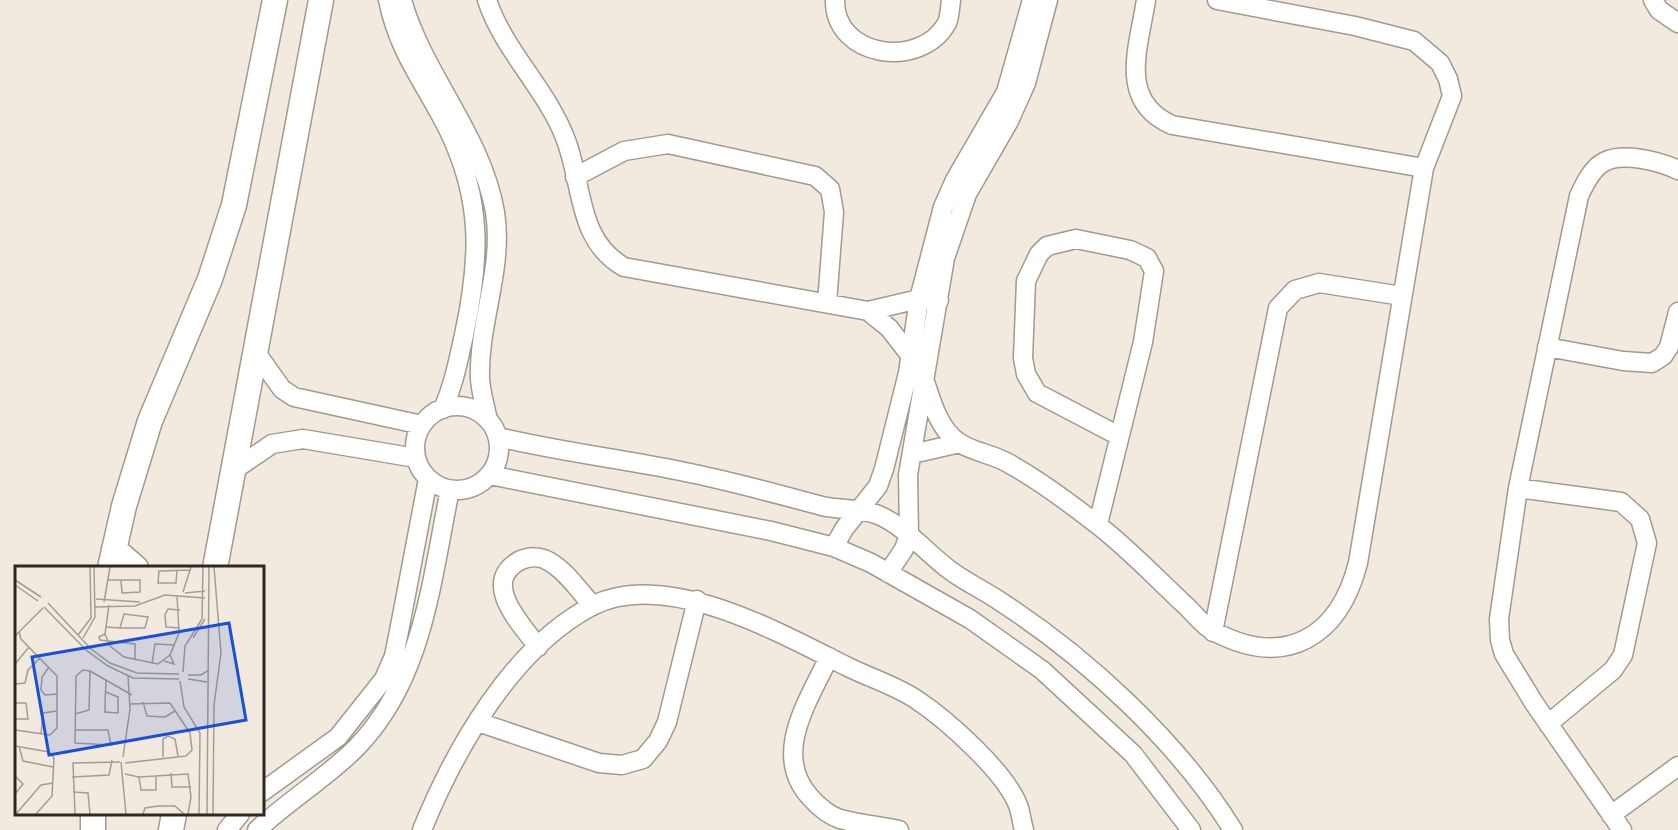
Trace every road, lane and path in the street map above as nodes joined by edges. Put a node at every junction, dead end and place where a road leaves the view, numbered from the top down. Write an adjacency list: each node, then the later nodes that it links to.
1 (275, 0): 45 (main road)
2 (321, 0): 24 (main road)
3 (388, 0): 26 (street)
4 (402, 0): 27 (street)
5 (487, 0): 16 (street)
6 (835, 0): 7 (street)
7 (951, 0)
8 (1032, 0): 18 (street)
9 (1048, 0): 19 (street)
10 (1146, 0): 14 (street)
11 (1216, 0): 14 (street)
12 (1653, 0): 13 (street)
13 (1678, 23)
14 (1424, 168): 17 (street)
15 (1678, 170): 23 (street)
16 (575, 177): 20 (street); 20 (street)
17 (1402, 296): 51 (street); 51 (street)
18 (919, 300): 19 (street); 21 (street); 25 (street)
19 (939, 300): 25 (street)
20 (827, 303): 21 (street)
21 (868, 311): 25 (street)
22 (1678, 312): 23 (street)
23 (1547, 347): 39 (street)
24 (255, 351): 28 (street); 35 (main road)
25 (914, 369): 31 (street); 32 (street); 34 (street)
26 (443, 409): 27 (street); 28 (street)
27 (488, 420): 29 (street)
28 (422, 425): 33 (street)
29 (498, 436): 36 (street); 41 (street)
30 (1119, 436): 30 (street); 42 (street)
31 (960, 442): 32 (street); 42 (street)
32 (912, 454): 37 (street)
33 (416, 458): 35 (street); 38 (street)
34 (884, 469): 37 (street); 41 (street)
35 (231, 472): 46 (main road)
36 (490, 475): 40 (street); 44 (street)
37 (908, 475): 43 (street)
38 (428, 479): 40 (street); 57 (street)
39 (1518, 488): 55 (street); 55 (street)
40 (450, 490): 63 (street)
41 (860, 510): 43 (street); 44 (street)
42 (1098, 524): 51 (street)
43 (909, 534): 48 (street); 68 (street)
44 (834, 547): 48 (street)
45 (112, 558): 47 (main road)
46 (211, 564)
47 (133, 566)
48 (888, 573): 67 (street)
49 (697, 600): 50 (street); 53 (street); 54 (street)
50 (593, 606): 52 (street); 52 (street)
51 (1213, 632)
52 (538, 647): 54 (street)
53 (829, 657): 65 (street); 66 (street)
54 (478, 722): 64 (street)
55 (1548, 724): 60 (street)
56 (1678, 766): 60 (street)
57 (264, 791)
58 (174, 815): 61 (main road)
59 (238, 815): 62 (street)
60 (1611, 815): 69 (street)
61 (171, 830)
62 (227, 830)
63 (257, 830)
64 (422, 830)
65 (899, 830)
66 (1024, 830)
67 (1191, 830)
68 (1233, 830)
69 (1622, 830)

